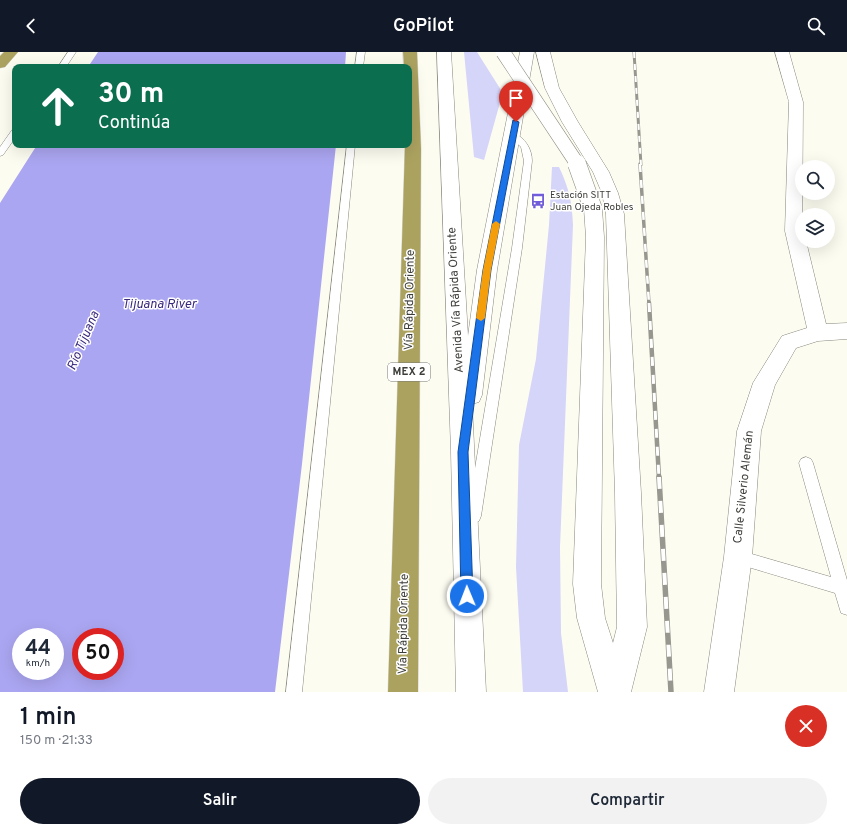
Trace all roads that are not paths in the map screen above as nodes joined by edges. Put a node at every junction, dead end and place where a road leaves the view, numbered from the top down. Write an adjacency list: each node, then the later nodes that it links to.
1 (11, 52): 10 (highway)
2 (72, 52): 11 (lane)
3 (361, 52): 12 (lane)
4 (410, 52): 13 (highway, Vía Rápida Oriente / MEX 2)
5 (444, 52): 21 (main road, Avenida Vía Rápida Oriente)
6 (503, 52): 30 (main road, bridge)
7 (527, 52): 16 (main road)
8 (543, 52): 30 (main road)
9 (782, 52): 20 (main road)
10 (0, 64)
11 (64, 64)
12 (359, 64)
13 (410, 64)
14 (412, 117): 28 (highway, Vía Rápida Oriente / MEX 2)
15 (12, 136): 18 (lane)
16 (514, 136): 21 (main road); 24 (lane)
17 (351, 148): 27 (lane)
18 (0, 153)
19 (847, 331): 20 (main road, Calle Silverio Alemán)
20 (818, 333): 23 (main road, Calle Silverio Alemán)
21 (463, 452): 24 (main road, Avenida Vía Rápida Oriente)
22 (806, 463): 25 (lane)
23 (738, 557): 25 (lane); 31 (main road, Calle Silverio Alemán)
24 (466, 570): 29 (main road, Avenida Vía Rápida Oriente)
25 (840, 587): 26 (lane)
26 (847, 607)
27 (294, 692)
28 (403, 692)
29 (471, 692)
30 (614, 692)
31 (719, 692)

